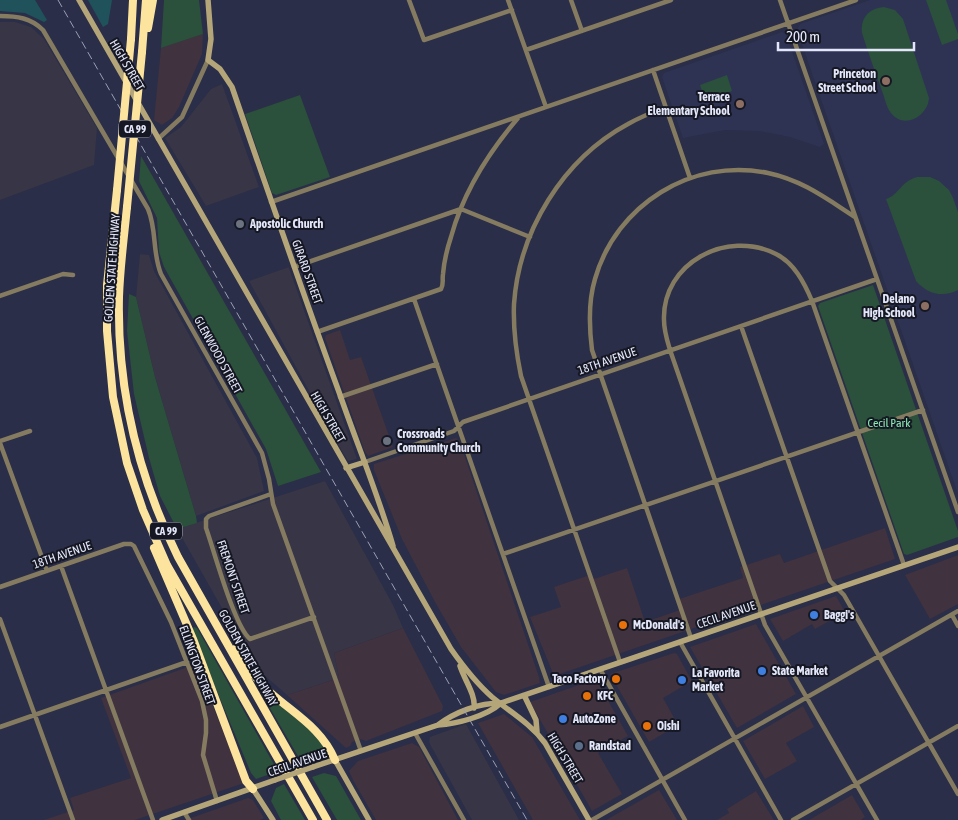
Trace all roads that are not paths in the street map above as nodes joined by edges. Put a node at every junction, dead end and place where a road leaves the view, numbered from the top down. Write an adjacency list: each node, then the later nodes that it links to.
1 (79, 0): 23 (main road, HIGH STREET)
2 (132, 0): 53 (highway, GOLDEN STATE HIGHWAY / CA 99, bridge)
3 (146, 0): 16 (highway, GOLDEN STATE HIGHWAY / CA 99)
4 (153, 0): 16 (highway)
5 (208, 0): 18 (main road)
6 (409, 0): 12 (street)
7 (508, 0): 12 (street)
8 (571, 0): 15 (street)
9 (671, 0): 15 (street)
10 (780, 0): 14 (street)
11 (854, 0): 14 (street)
12 (512, 10): 17 (street)
13 (0, 16): 51 (street, GLENWOOD STREET)
14 (789, 23): 19 (street); 27 (street)
15 (582, 31): 17 (street)
16 (142, 50): 65 (highway, GOLDEN STATE HIGHWAY / CA 99, bridge)
17 (526, 50): 20 (street)
18 (208, 60): 23 (street); 25 (main road, GIRARD STREET)
19 (653, 70): 20 (street); 21 (street)
20 (546, 107): 22 (street)
21 (666, 107): 24 (street); 28 (street)
22 (519, 116): 25 (street); 26 (street)
23 (158, 139): 49 (main road, HIGH STREET)
24 (690, 178): 27 (street); 39 (street)
25 (271, 202): 29 (main road, GIRARD STREET)
26 (461, 209): 28 (street); 29 (street); 33 (street)
27 (856, 217): 31 (street)
28 (530, 237): 41 (street)
29 (294, 267): 36 (main road, GIRARD STREET)
30 (73, 275): 32 (street)
31 (877, 278): 34 (street, 18TH AVENUE); 42 (street)
32 (0, 296)
33 (414, 299): 36 (street); 38 (street)
34 (812, 301): 35 (street, 18TH AVENUE); 37 (street); 45 (street)
35 (741, 326): 37 (street, 18TH AVENUE); 47 (street)
36 (317, 332): 40 (main road, GIRARD STREET)
37 (670, 350): 39 (street, 18TH AVENUE); 50 (street)
38 (437, 364): 40 (street); 43 (street)
39 (599, 374): 41 (street, 18TH AVENUE); 52 (street)
40 (340, 397): 48 (main road, GIRARD STREET)
41 (529, 399): 43 (street, 18TH AVENUE); 55 (street)
42 (923, 410): 45 (street); 54 (street)
43 (459, 427): 48 (street, 18TH AVENUE); 58 (street)
44 (30, 431): 46 (street)
45 (857, 432): 47 (street); 60 (street)
46 (0, 442): 62 (street)
47 (786, 457): 50 (street); 64 (street)
48 (364, 462): 49 (main road, 18TH AVENUE); 59 (main road, GIRARD STREET)
49 (346, 468): 59 (main road, HIGH STREET)
50 (716, 481): 52 (street); 67 (street)
51 (270, 494): 69 (street, GLENWOOD STREET); 69 (street, FREMONT STREET)
52 (644, 505): 55 (street); 72 (street)
53 (143, 510): 97 (highway); 106 (highway, GOLDEN STATE HIGHWAY / CA 99)
54 (958, 512)
55 (575, 529): 58 (street); 77 (street)
56 (131, 544): 61 (street, 18TH AVENUE); 76 (street, ELLINGTON STREET)
57 (958, 547): 60 (main road, CECIL AVENUE)
58 (503, 554): 79 (street)
59 (396, 556): 75 (main road, HIGH STREET)
60 (904, 565): 64 (main road, CECIL AVENUE)
61 (61, 566): 62 (street, 18TH AVENUE); 80 (street)
62 (46, 571): 63 (street, 18TH AVENUE)
63 (0, 587)
64 (837, 588): 67 (main road, CECIL AVENUE); 74 (street)
65 (209, 611): 94 (highway); 107 (highway, GOLDEN STATE HIGHWAY / CA 99)
66 (958, 611): 68 (street)
67 (761, 614): 72 (main road, CECIL AVENUE); 82 (street)
68 (952, 615): 71 (street); 74 (street)
69 (314, 617): 93 (street, GLENWOOD STREET)
70 (0, 619): 85 (street)
71 (958, 626)
72 (690, 638): 73 (main road, CECIL AVENUE)
73 (680, 642): 77 (main road, CECIL AVENUE); 91 (street)
74 (879, 656): 82 (street); 92 (street)
75 (459, 661): 83 (main road, HIGH STREET); 84 (main road)
76 (187, 662): 80 (street); 99 (street, ELLINGTON STREET)
77 (620, 662): 78 (main road, CECIL AVENUE)
78 (600, 669): 79 (main road, CECIL AVENUE); 95 (street)
79 (549, 687): 81 (main road, CECIL AVENUE)
80 (106, 690): 85 (street); 102 (street)
81 (524, 696): 83 (main road, CECIL AVENUE); 89 (main road)
82 (806, 697): 91 (street); 96 (street)
83 (501, 703): 84 (main road, CECIL AVENUE); 86 (main road, CECIL AVENUE); 89 (main road, HIGH STREET)
84 (474, 708): 86 (main road, CECIL AVENUE)
85 (35, 715): 88 (street); 101 (street)
86 (438, 725): 90 (main road, CECIL AVENUE)
87 (958, 726): 92 (street)
88 (0, 727)
89 (537, 732): 110 (main road, HIGH STREET)
90 (415, 733): 93 (main road, CECIL AVENUE); 109 (street)
91 (734, 738): 95 (street); 112 (street)
92 (928, 743): 96 (street); 98 (street)
93 (361, 751): 94 (main road, CECIL AVENUE)
94 (335, 760): 97 (main road, CECIL AVENUE, bridge); 108 (main road)
95 (662, 780): 110 (street); 111 (street)
96 (856, 784): 113 (street); 114 (street)
97 (253, 789): 99 (main road, CECIL AVENUE); 105 (main road)
98 (958, 794)
99 (217, 801): 100 (main road, CECIL AVENUE)
100 (184, 812): 103 (main road, CECIL AVENUE); 104 (street)
101 (73, 820)
102 (152, 820)
103 (162, 820)
104 (189, 820)
105 (272, 820)
106 (313, 820)
107 (327, 820)
108 (369, 820)
109 (464, 820)
110 (590, 820)
111 (685, 820)
112 (781, 820)
113 (793, 820)
114 (877, 820)

